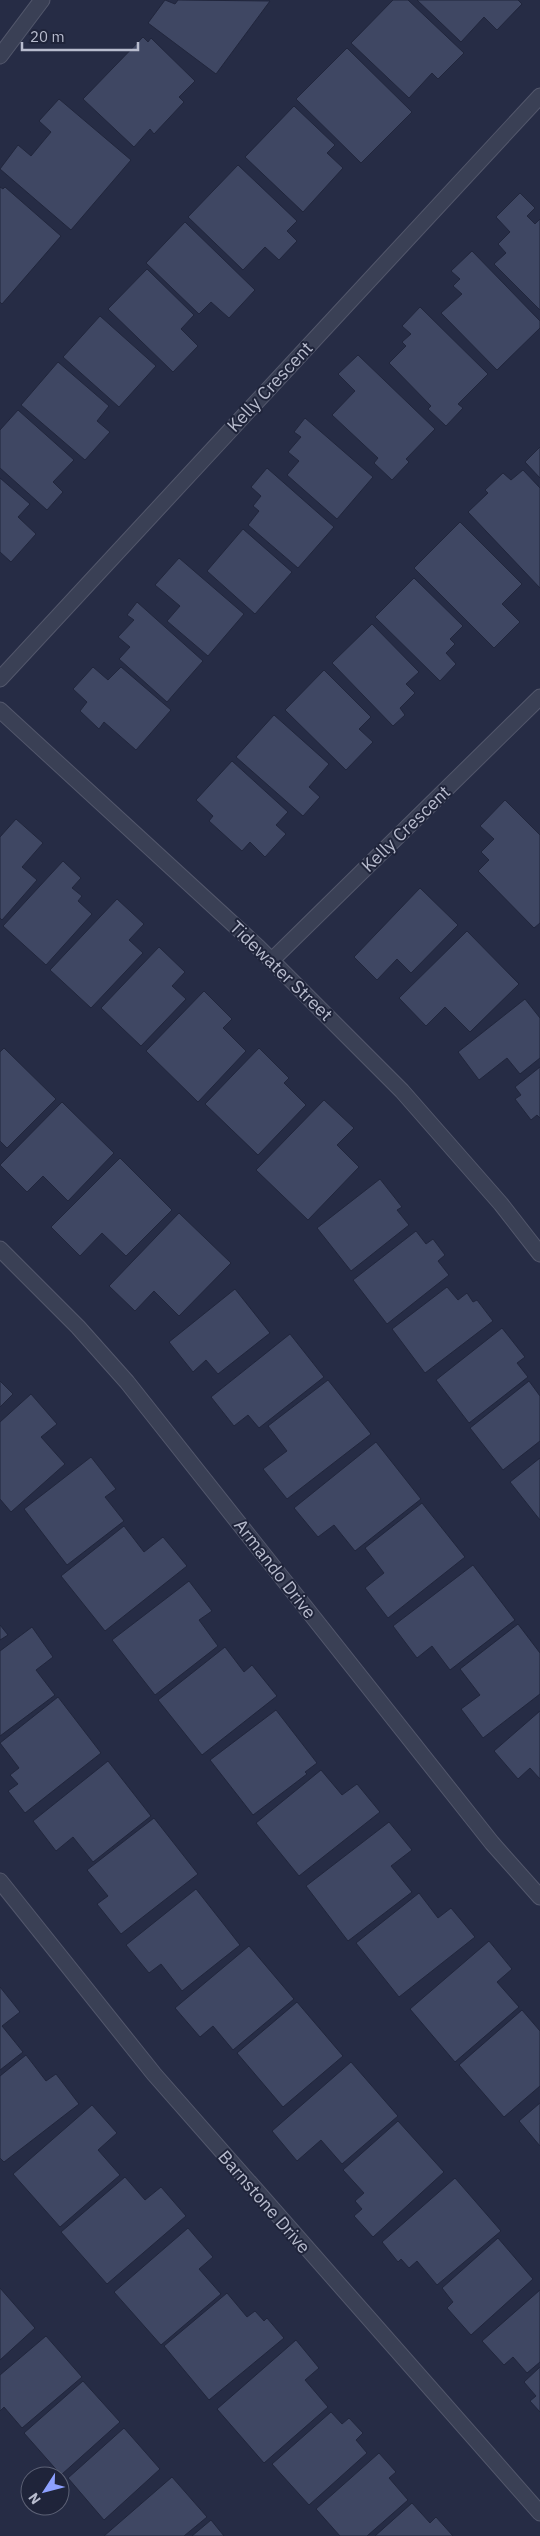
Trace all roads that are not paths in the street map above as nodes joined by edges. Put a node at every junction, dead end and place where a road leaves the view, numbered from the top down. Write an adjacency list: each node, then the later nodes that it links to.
1 (42, 0): 2 (street)
2 (0, 56)
3 (540, 96): 4 (street, Kelly Crescent)
4 (0, 679)
5 (540, 697): 7 (street, Kelly Crescent)
6 (0, 710): 7 (street, Tidewater Street)
7 (272, 960): 9 (street, Tidewater Street)
8 (0, 1250): 11 (street, Armando Drive)
9 (540, 1254)
10 (0, 1881): 12 (street, Barnstone Drive)
11 (540, 1897)
12 (540, 2513)

